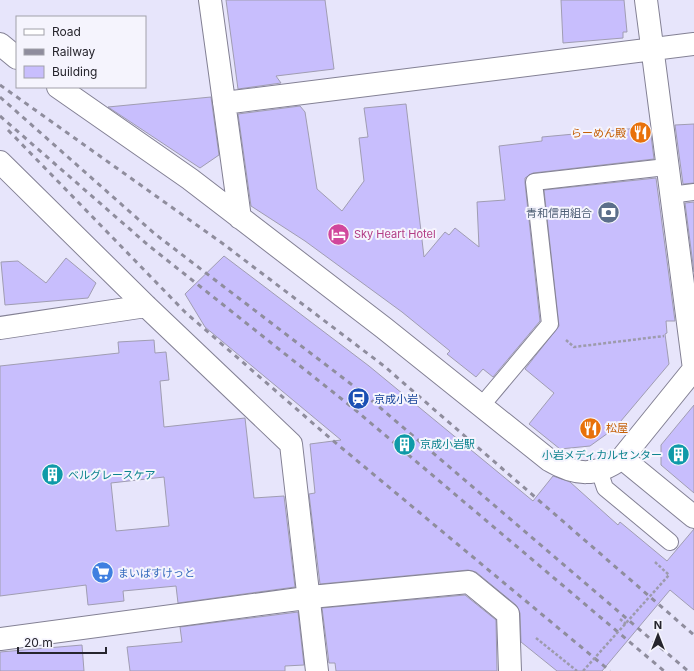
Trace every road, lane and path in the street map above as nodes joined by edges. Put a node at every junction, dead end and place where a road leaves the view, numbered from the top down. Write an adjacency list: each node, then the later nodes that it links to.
1 (210, 0): 8 (street)
2 (646, 0): 5 (street)
3 (0, 44): 6 (street)
4 (694, 44): 5 (street)
5 (652, 49): 8 (street); 10 (street)
6 (16, 57)
7 (59, 88): 13 (street)
8 (224, 103): 13 (street)
9 (0, 162): 14 (street)
10 (666, 167): 12 (street); 15 (lane)
11 (694, 192): 12 (lane)
12 (670, 195): 17 (street)
13 (240, 218): 18 (street)
14 (146, 306): 16 (street); 24 (street)
15 (548, 326): 17 (path); 18 (lane)
16 (0, 328)
17 (691, 341): 19 (street)
18 (482, 405): 20 (street)
19 (622, 458): 20 (street); 21 (street)
20 (599, 470): 22 (lane)
21 (694, 517)
22 (670, 542)
23 (669, 575): 26 (path, bridge)
24 (309, 599): 28 (street); 29 (street); 30 (street)
25 (620, 619): 26 (path)
26 (626, 624): 32 (path, bridge)
27 (530, 633): 31 (path)
28 (0, 639)
29 (317, 671)
30 (510, 671)
31 (577, 671)
32 (583, 671)

